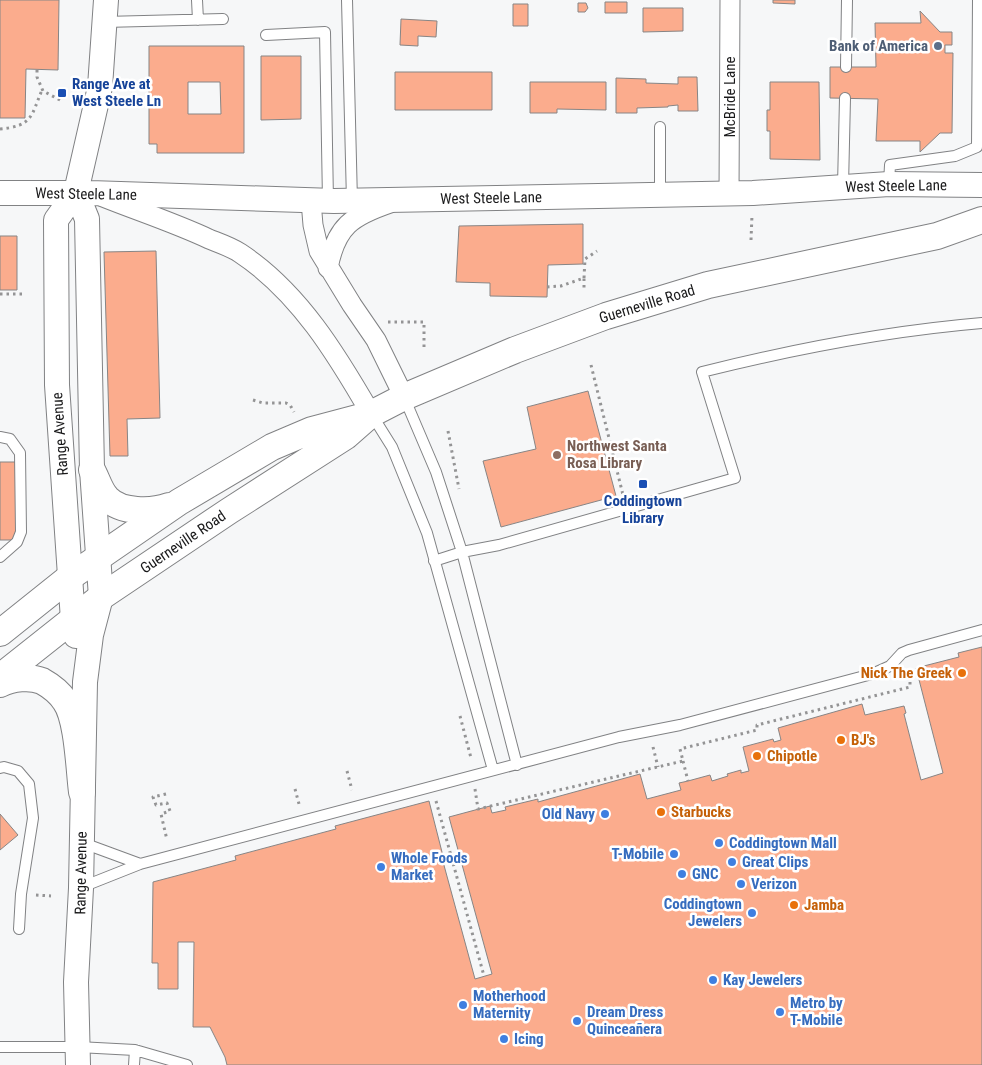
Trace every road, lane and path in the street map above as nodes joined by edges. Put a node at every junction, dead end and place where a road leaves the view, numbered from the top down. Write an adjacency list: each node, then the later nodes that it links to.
1 (197, 0): 8 (lane)
2 (347, 0): 27 (lane)
3 (730, 0): 23 (street, McBride Lane)
4 (847, 0): 10 (lane)
5 (978, 0): 17 (lane)
6 (105, 11): 8 (lane); 21 (street, Range Avenue)
7 (223, 19): 8 (lane)
8 (198, 20)
9 (266, 35): 26 (lane)
10 (846, 67)
11 (38, 70): 12 (path)
12 (42, 90): 14 (path); 16 (path)
13 (845, 98): 20 (lane)
14 (60, 100)
15 (660, 127): 24 (lane)
16 (0, 129)
17 (980, 148): 18 (lane)
18 (889, 184): 19 (street, West Steele Lane); 20 (street, West Steele Lane)
19 (982, 185)
20 (843, 186): 23 (street, West Steele Lane)
21 (83, 192): 22 (street, West Steele Lane); 26 (street, West Steele Lane); 47 (street); 50 (street, Range Avenue); 58 (street, Range Avenue)
22 (0, 193)
23 (729, 194): 24 (street, West Steele Lane)
24 (660, 195): 25 (street, West Steele Lane)
25 (398, 200): 27 (street, West Steele Lane); 34 (street)
26 (320, 201): 27 (street, West Steele Lane); 34 (street)
27 (352, 201)
28 (752, 215): 32 (path)
29 (982, 220): 30 (main road, Guerneville Road)
30 (937, 236): 31 (main road, Guerneville Road); 44 (main road, Guerneville Road)
31 (982, 238)
32 (751, 240)
33 (597, 251): 35 (path)
34 (328, 268): 44 (street)
35 (584, 278): 36 (path); 37 (path)
36 (547, 287)
37 (584, 289)
38 (0, 294): 39 (path)
39 (24, 294)
40 (379, 322): 42 (path)
41 (982, 323): 54 (lane)
42 (424, 348)
43 (591, 365): 52 (path)
44 (404, 396): 47 (main road, Guerneville Road); 54 (lane)
45 (253, 400): 46 (path)
46 (294, 412)
47 (371, 414): 53 (main road, Guerneville Road); 57 (lane); 59 (main road, Guerneville Road)
48 (448, 431): 51 (path)
49 (0, 437): 55 (lane)
50 (92, 470): 53 (main road); 56 (street, Range Avenue)
51 (461, 496)
52 (616, 500)
53 (179, 502): 56 (main road, Guerneville Road)
54 (462, 552): 57 (lane); 69 (lane)
55 (0, 557)
56 (98, 559): 58 (main road, Guerneville Road); 59 (street, Range Avenue)
57 (434, 561): 72 (lane)
58 (70, 577): 60 (street, Range Avenue); 62 (main road, Guerneville Road)
59 (101, 597): 60 (main road, Guerneville Road); 65 (street, Range Avenue)
60 (73, 620): 64 (main road, Guerneville Road); 65 (street, Range Avenue)
61 (982, 630): 69 (lane)
62 (0, 633)
63 (916, 664): 68 (path)
64 (0, 677)
65 (85, 682): 77 (street, Range Avenue)
66 (0, 684): 77 (main road)
67 (654, 747): 70 (path)
68 (683, 761): 70 (path); 74 (path)
69 (517, 765): 72 (lane)
70 (658, 767): 79 (path)
71 (0, 768): 88 (lane)
72 (493, 770): 84 (lane)
73 (347, 771): 76 (path)
74 (688, 781)
75 (295, 789): 81 (path)
76 (352, 790)
77 (82, 792): 83 (street, Range Avenue)
78 (166, 794): 82 (path)
79 (468, 794)
80 (443, 796): 89 (path)
81 (299, 804)
82 (167, 840)
83 (82, 842): 84 (lane); 85 (street, Range Avenue)
84 (140, 864): 85 (lane)
85 (81, 888): 92 (street, Range Avenue)
86 (31, 894): 87 (path)
87 (51, 896)
88 (19, 929)
89 (484, 976)
90 (0, 1047): 92 (lane)
91 (135, 1050): 92 (lane); 93 (lane); 94 (lane)
92 (78, 1056)
93 (134, 1065)
94 (186, 1065)

